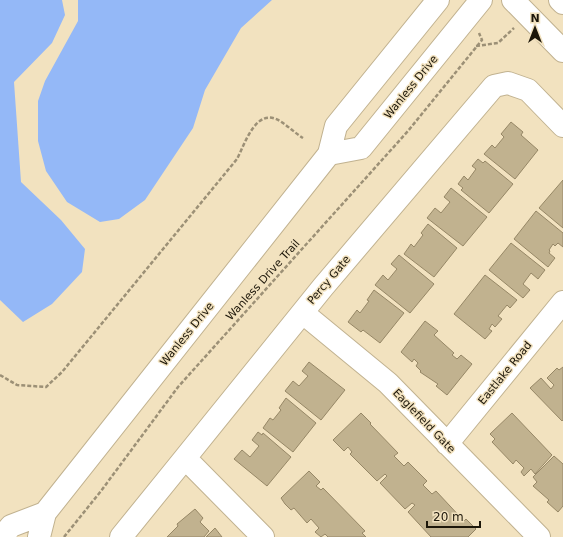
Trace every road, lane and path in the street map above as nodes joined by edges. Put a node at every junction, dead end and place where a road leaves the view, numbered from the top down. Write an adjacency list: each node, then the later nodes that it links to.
1 (438, 0): 12 (street, Wanless Drive)
2 (481, 0): 12 (street, Wanless Drive)
3 (513, 0): 9 (street)
4 (560, 0): 5 (street)
5 (563, 3)
6 (512, 29): 8 (path)
7 (481, 36): 8 (path, Wanless Drive Trail)
8 (476, 46): 21 (path, Wanless Drive Trail)
9 (563, 51)
10 (563, 126): 14 (street, Percy Gate)
11 (303, 138): 15 (path)
12 (329, 154): 18 (street, Wanless Drive)
13 (563, 302): 16 (street, Eastlake Road)
14 (303, 313): 16 (street, Eaglefield Gate); 17 (street, Percy Gate)
15 (0, 375)
16 (447, 444): 24 (street, Eaglefield Gate)
17 (184, 458): 22 (street, Percy Gate); 23 (street)
18 (45, 513): 19 (street); 20 (street, Wanless Drive)
19 (2, 537)
20 (39, 537)
21 (64, 537)
22 (121, 537)
23 (263, 537)
24 (539, 537)

